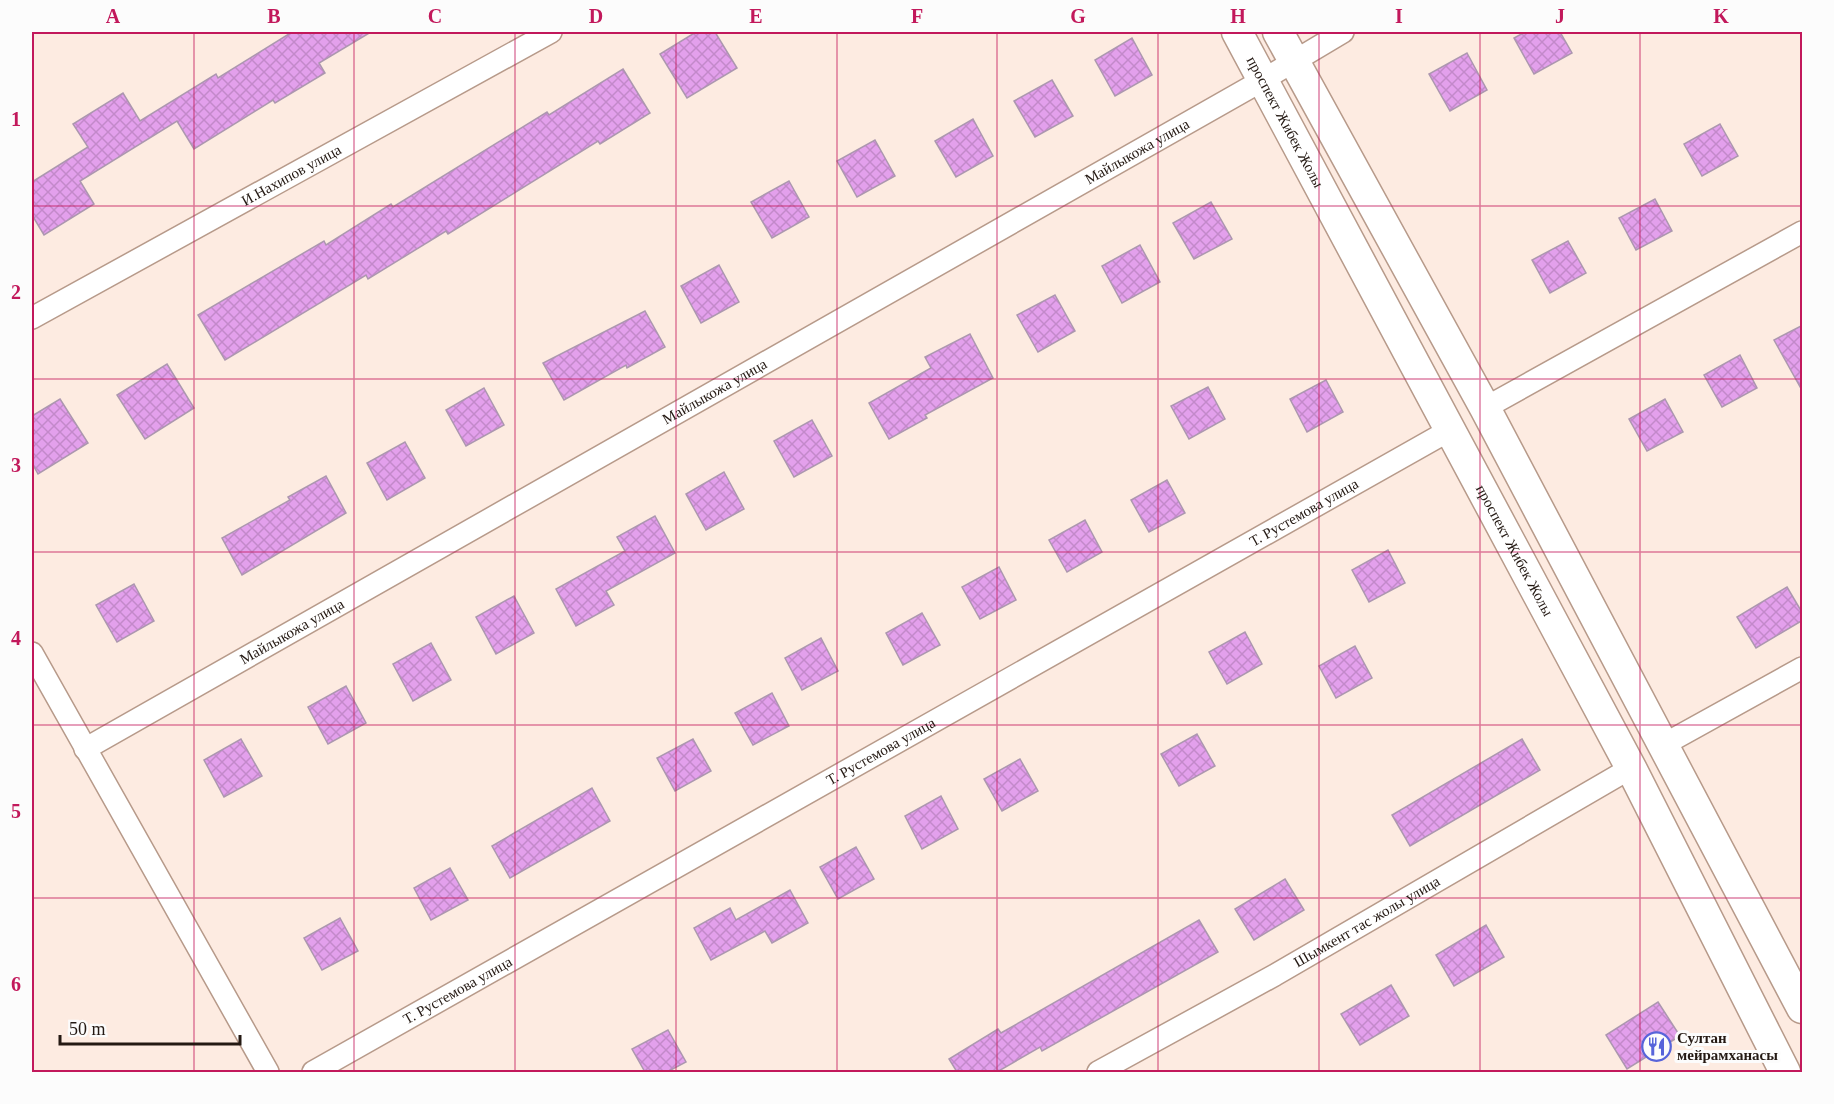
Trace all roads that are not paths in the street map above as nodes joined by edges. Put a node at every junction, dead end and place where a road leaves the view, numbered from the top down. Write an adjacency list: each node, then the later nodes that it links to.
1 (551, 32): 8 (street, И.Нахипов улица)
2 (1237, 32): 6 (street, проспект Жибек Жолы)
3 (1278, 32): 5 (street)
4 (1343, 32): 5 (street, Майлыкожа улица)
5 (1293, 61): 6 (street, Майлыкожа улица); 9 (street)
6 (1263, 79): 10 (street, проспект Жибек Жолы); 14 (street, Майлыкожа улица)
7 (1803, 232): 9 (street)
8 (32, 318)
9 (1485, 408): 13 (street)
10 (1450, 429): 15 (street, проспект Жибек Жолы); 18 (street, Т. Рустемова улица)
11 (32, 653): 14 (street)
12 (1803, 668): 13 (street)
13 (1664, 745): 16 (street)
14 (85, 749): 17 (street)
15 (1631, 768): 19 (street, Шымкент тас жолы улица); 20 (street, проспект Жибек Жолы)
16 (1803, 1008)
17 (268, 1072)
18 (313, 1072)
19 (1098, 1072)
20 (1785, 1072)

